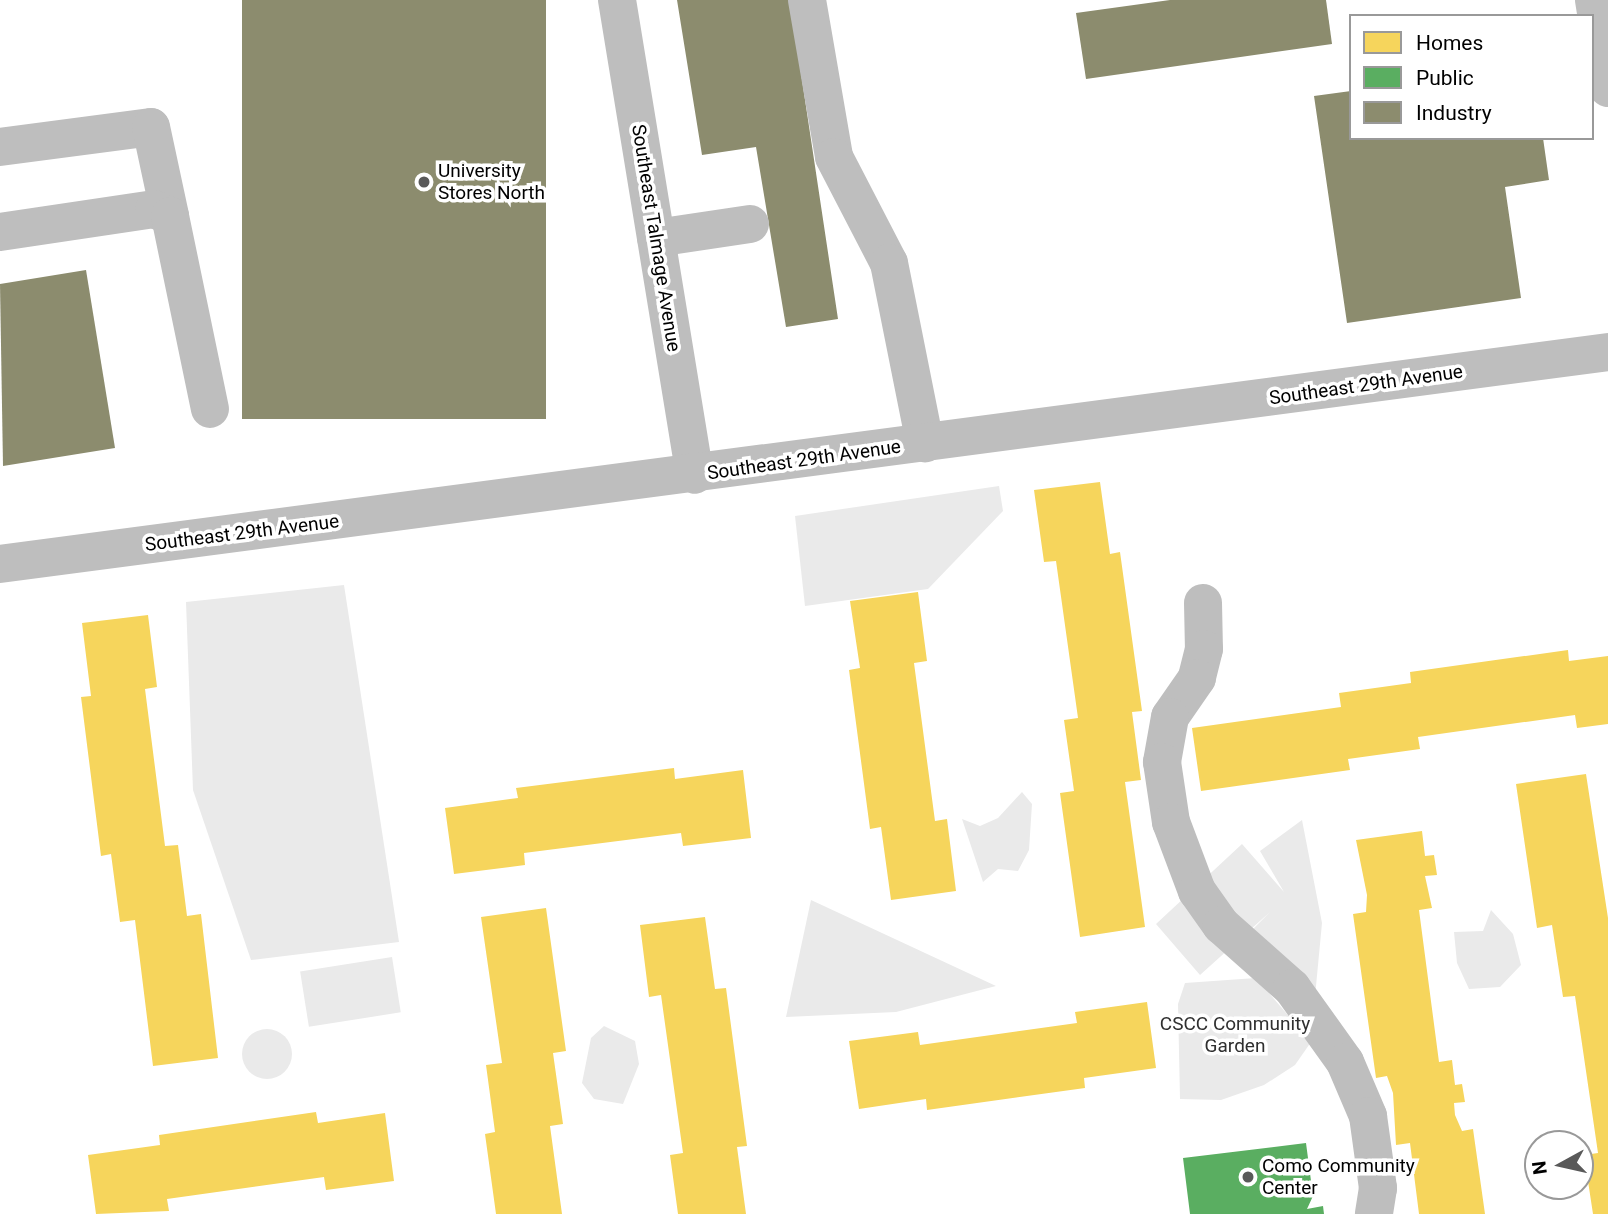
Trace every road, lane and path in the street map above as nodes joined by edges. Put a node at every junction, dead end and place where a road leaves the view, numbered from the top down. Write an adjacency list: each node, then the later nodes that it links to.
1 (617, 0): 9 (street, Southeast Talmage Avenue)
2 (807, 0): 12 (street)
3 (1594, 0): 4 (street)
4 (1608, 88)
5 (0, 147): 6 (street)
6 (170, 216): 8 (street); 11 (street)
7 (750, 224): 9 (street)
8 (0, 232)
9 (656, 238): 13 (street, Southeast Talmage Avenue)
10 (1608, 352): 12 (street, Southeast 29th Avenue)
11 (210, 409)
12 (925, 443): 13 (street, Southeast 29th Avenue)
13 (695, 475): 14 (street, Southeast 29th Avenue)
14 (0, 564)
15 (1203, 603): 16 (street)
16 (1374, 1214)

